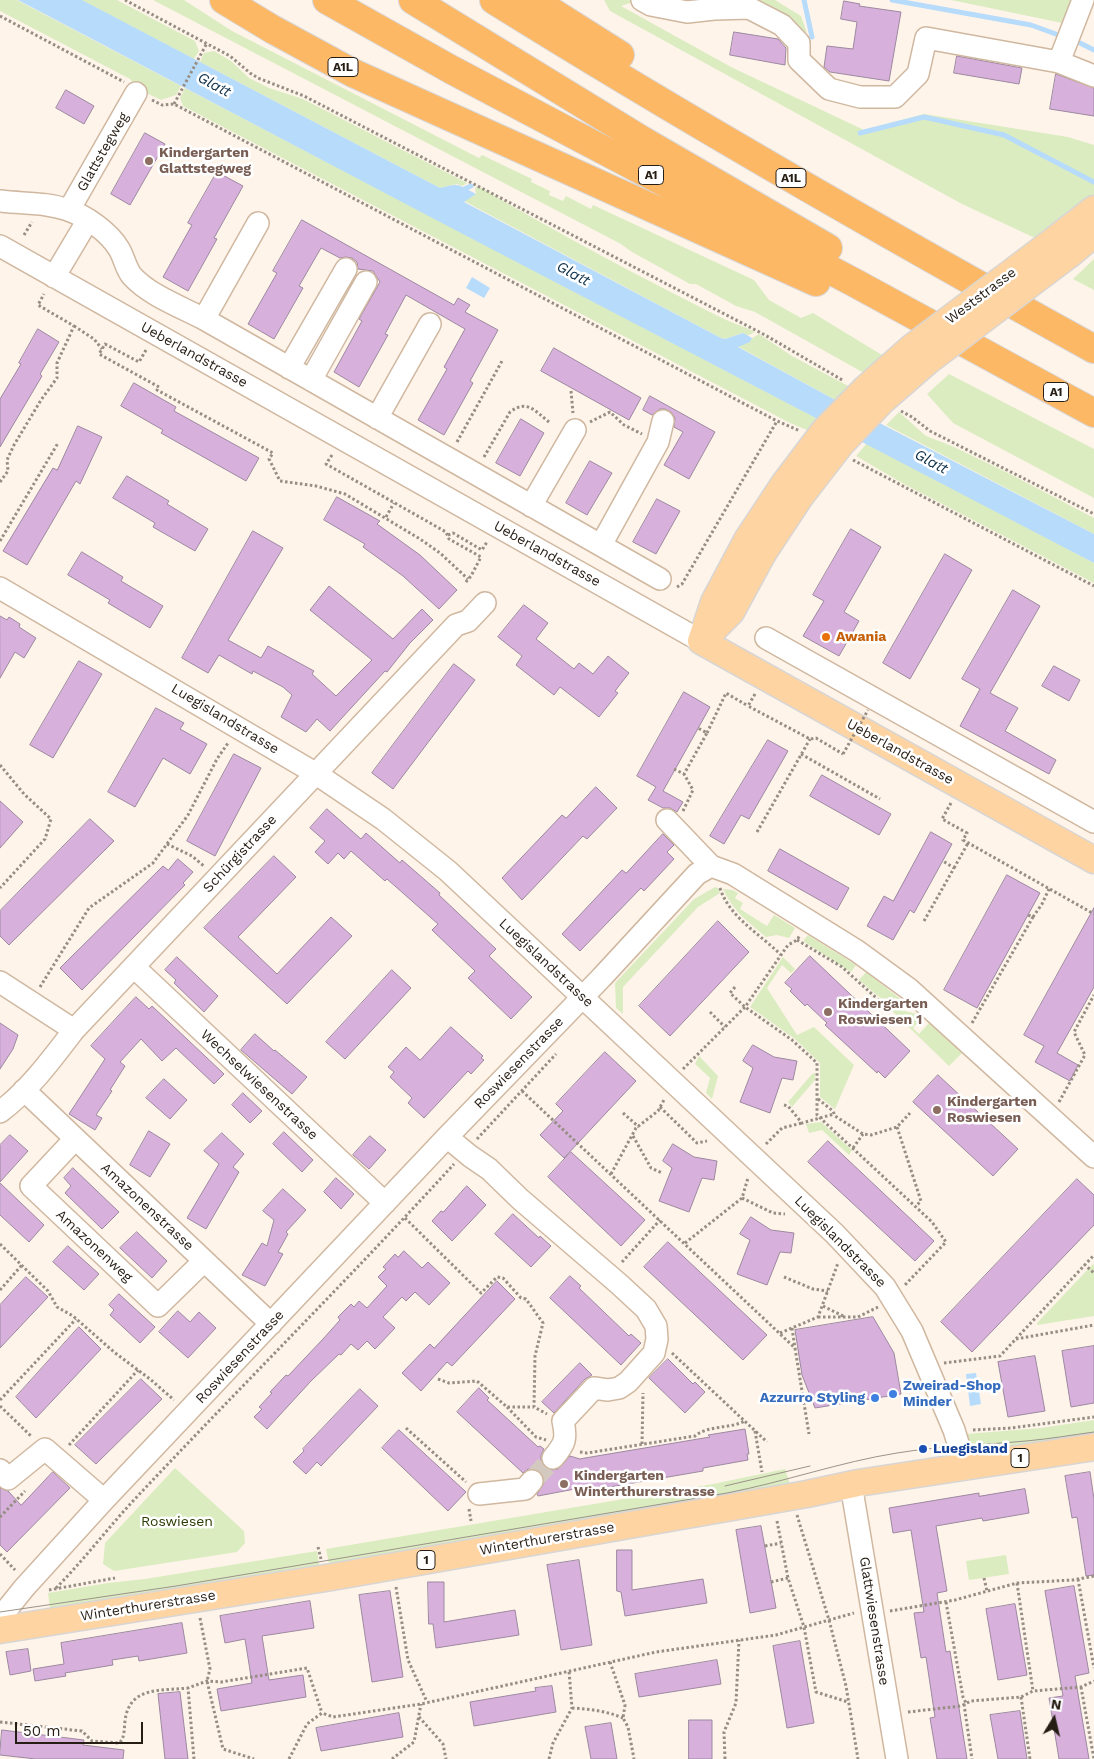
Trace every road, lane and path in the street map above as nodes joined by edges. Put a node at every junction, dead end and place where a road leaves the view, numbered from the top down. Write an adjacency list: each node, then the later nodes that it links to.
1 (125, 0): 10 (path)
2 (224, 0): 31 (highway, A1L)
3 (327, 0): 31 (highway, A1)
4 (413, 0): 36 (highway)
5 (494, 0): 32 (highway, A1L)
6 (532, 0): 29 (highway)
7 (642, 0): 11 (street)
8 (1083, 0): 11 (street)
9 (0, 16): 13 (path)
10 (207, 42): 14 (path); 39 (path)
11 (1060, 60): 12 (street)
12 (1094, 76)
13 (129, 86): 14 (path); 18 (street, Glattstegweg)
14 (174, 104): 43 (path)
15 (0, 201): 18 (street)
16 (1094, 209): 39 (main road, Weststrasse, bridge)
17 (36, 215): 21 (path)
18 (78, 215): 25 (street, Glattstegweg); 26 (street)
19 (258, 223): 26 (street)
20 (1094, 234): 39 (main road, Weststrasse, bridge)
21 (24, 235)
22 (0, 246): 25 (street, Ueberlandstrasse)
23 (346, 269): 35 (street)
24 (366, 282): 37 (street)
25 (49, 285): 28 (path); 70 (street, Ueberlandstrasse)
26 (204, 320): 35 (street)
27 (430, 324): 41 (street)
28 (74, 326): 30 (path); 53 (path)
29 (1094, 327)
30 (102, 349): 33 (path); 57 (path)
31 (975, 349): 36 (highway, A1)
32 (1094, 349)
33 (146, 350)
34 (502, 362): 49 (path)
35 (289, 368): 37 (street)
36 (1018, 371): 40 (highway, A1)
37 (311, 380): 41 (street)
38 (571, 391): 45 (path)
39 (875, 393): 56 (path); 70 (main road, bridge)
40 (1094, 413)
41 (377, 418): 55 (street)
42 (663, 421): 47 (street)
43 (777, 421): 46 (path); 65 (path)
44 (549, 422): 52 (path)
45 (575, 430): 47 (path); 55 (street)
46 (804, 432)
47 (658, 442): 61 (street)
48 (58, 443): 59 (path)
49 (454, 450)
50 (332, 455): 54 (path)
51 (845, 455): 66 (path)
52 (480, 464)
53 (0, 482)
54 (394, 503): 57 (path); 58 (path)
55 (531, 506): 61 (street)
56 (1094, 514)
57 (386, 518): 62 (path)
58 (447, 535): 60 (path); 62 (path)
59 (0, 542)
60 (487, 542)
61 (600, 545): 63 (street)
62 (468, 579): 64 (path)
63 (660, 579)
64 (465, 583)
65 (682, 584)
66 (1094, 586)
67 (0, 588): 83 (street, Luegislandstrasse)
68 (485, 603): 83 (street, Schürgistrasse)
69 (766, 638): 74 (street)
70 (701, 641): 71 (main road, Ueberlandstrasse)
71 (756, 671): 72 (path); 80 (main road, Ueberlandstrasse)
72 (748, 706): 76 (path); 77 (path)
73 (868, 710): 77 (path, bridge)
74 (921, 725): 80 (street); 87 (street)
75 (698, 728): 76 (path)
76 (707, 733): 84 (path)
77 (810, 739): 79 (path)
78 (230, 741): 91 (path)
79 (801, 754): 85 (path); 89 (path)
80 (905, 755): 92 (main road, Ueberlandstrasse)
81 (0, 765): 98 (path)
82 (674, 769): 84 (path)
83 (315, 773): 103 (street, Schürgistrasse); 108 (street, Luegislandstrasse)
84 (684, 774): 88 (path)
85 (880, 798)
86 (951, 803): 90 (path)
87 (1094, 822)
88 (671, 824): 94 (street)
89 (758, 832)
90 (968, 843): 96 (path); 99 (path)
91 (167, 844): 95 (path); 106 (path)
92 (1094, 860)
93 (943, 861): 96 (path)
94 (711, 866): 108 (street, Roswiesenstrasse); 140 (street)
95 (205, 868)
96 (954, 868): 101 (path)
97 (720, 885): 102 (path)
98 (0, 888)
99 (1049, 889): 100 (path); 113 (path)
100 (1094, 914)
101 (924, 921)
102 (781, 954): 109 (path); 110 (path)
103 (134, 967): 114 (street, Schürgistrasse); 145 (street, Wechselwiesenstrasse)
104 (0, 982): 114 (street)
105 (736, 987): 109 (path)
106 (35, 994)
107 (1094, 995): 123 (path)
108 (583, 997): 134 (street, Roswiesenstrasse); 198 (street, Luegislandstrasse)
109 (745, 1007): 112 (path); 120 (path)
110 (902, 1007)
111 (710, 1012): 112 (path)
112 (725, 1027): 116 (path)
113 (969, 1028)
114 (74, 1030): 117 (street, Schürgistrasse)
115 (562, 1048): 118 (path)
116 (679, 1072)
117 (24, 1090): 124 (street, Schürgistrasse); 135 (street, Amazonenstrasse)
118 (522, 1090): 139 (path); 142 (path)
119 (668, 1091): 122 (path)
120 (817, 1098): 127 (path); 128 (path)
121 (784, 1105): 129 (path)
122 (660, 1107): 130 (path); 136 (path)
123 (1056, 1107)
124 (0, 1112)
125 (910, 1112): 131 (path)
126 (623, 1113): 130 (path)
127 (834, 1114): 128 (path); 132 (path)
128 (820, 1118): 129 (path); 137 (path)
129 (802, 1123): 138 (path)
130 (639, 1127): 133 (path)
131 (897, 1127): 132 (path); 146 (path)
132 (863, 1134): 137 (path)
133 (632, 1135): 141 (path); 142 (path)
134 (447, 1137): 139 (street); 145 (street, Roswiesenstrasse)
135 (75, 1139): 154 (street, Amazonenstrasse); 154 (street, Amazonenweg)
136 (712, 1140)
137 (853, 1148): 146 (path)
138 (761, 1150)
139 (465, 1152): 148 (path); 172 (street)
140 (1094, 1157)
141 (662, 1173)
142 (611, 1174): 149 (path)
143 (749, 1176): 144 (path)
144 (742, 1198): 147 (path); 150 (path)
145 (385, 1203): 168 (street, Roswiesenstrasse)
146 (916, 1206): 161 (path)
147 (790, 1214)
148 (405, 1218): 184 (path); 212 (path)
149 (660, 1220): 150 (path); 155 (path)
150 (684, 1243): 171 (path)
151 (0, 1244): 157 (path)
152 (842, 1254): 162 (path)
153 (1094, 1255): 156 (path)
154 (204, 1261): 168 (street, Amazonenstrasse)
155 (621, 1262)
156 (1084, 1264): 158 (path); 173 (path)
157 (22, 1265): 160 (path); 167 (path)
158 (1094, 1273)
159 (784, 1276): 162 (path)
160 (0, 1290)
161 (900, 1290)
162 (828, 1291): 164 (path)
163 (884, 1304): 166 (path)
164 (822, 1306): 165 (path); 166 (path)
165 (818, 1317): 166 (path); 170 (path)
166 (845, 1317)
167 (76, 1319): 176 (path); 181 (path)
168 (271, 1324): 185 (street, Roswiesenstrasse)
169 (1094, 1325): 173 (path)
170 (792, 1328): 171 (path); 174 (path)
171 (780, 1333): 174 (path)
172 (657, 1339): 177 (street); 188 (path)
173 (1016, 1339): 175 (path)
174 (795, 1348): 192 (path)
175 (940, 1364)
176 (138, 1370): 185 (path); 197 (path)
177 (634, 1375): 187 (street); 194 (path)
178 (438, 1379): 183 (path)
179 (982, 1382): 180 (path)
180 (963, 1385)
181 (0, 1400)
182 (0, 1406): 197 (path)
183 (507, 1407): 184 (path); 196 (path)
184 (534, 1407): 187 (path)
185 (187, 1412): 204 (street, Roswiesenstrasse)
186 (1094, 1417): 190 (path)
187 (563, 1421): 196 (street)
188 (745, 1421): 191 (path); 194 (path)
189 (406, 1428): 203 (path)
190 (966, 1429)
191 (755, 1431): 193 (path); 200 (path)
192 (809, 1434)
193 (767, 1442)
194 (642, 1444): 196 (path)
195 (1094, 1447): 198 (main road, Winterthurerstrasse / 1)
196 (558, 1451)
197 (51, 1454): 199 (street); 204 (street)
198 (965, 1466): 202 (main road, Winterthurerstrasse / 1)
199 (0, 1470)
200 (762, 1472)
201 (532, 1481): 203 (street)
202 (852, 1484): 221 (street, Glattwiesenstrasse); 226 (main road, Winterthurerstrasse / 1)
203 (479, 1494)
204 (104, 1500): 223 (street, Roswiesenstrasse)
205 (795, 1508): 224 (path)
206 (776, 1519): 207 (path)
207 (781, 1543): 208 (path); 213 (path)
208 (765, 1546)
209 (0, 1554): 210 (path)
210 (20, 1576)
211 (1094, 1576): 215 (path)
212 (115, 1578)
213 (788, 1578): 216 (path); 225 (path)
214 (984, 1578): 219 (path)
215 (1078, 1579): 217 (path); 229 (path)
216 (771, 1582)
217 (1017, 1583): 219 (path); 235 (path)
218 (396, 1584): 237 (path)
219 (987, 1591): 220 (path)
220 (946, 1602): 221 (path); 240 (path)
221 (872, 1611): 224 (path); 256 (street, Glattwiesenstrasse)
222 (200, 1616): 232 (path)
223 (0, 1618)
224 (830, 1620): 225 (path); 238 (path)
225 (804, 1627): 227 (path); 238 (path)
226 (0, 1630)
227 (739, 1640): 228 (path); 254 (path)
228 (610, 1662): 230 (path); 245 (path)
229 (1094, 1668)
230 (569, 1671): 237 (path); 241 (path)
231 (1094, 1680): 233 (path)
232 (207, 1681): 234 (path); 242 (path); 248 (path)
233 (1081, 1687): 235 (path); 259 (path)
234 (188, 1688): 246 (path); 247 (path)
235 (1033, 1691): 236 (path)
236 (1021, 1697): 240 (path); 258 (path)
237 (427, 1702): 239 (path)
238 (848, 1702): 255 (path)
239 (421, 1704): 242 (path); 244 (path)
240 (965, 1704): 243 (path); 257 (path)
241 (572, 1708): 245 (path); 252 (path)
242 (322, 1713): 249 (path)
243 (902, 1713)
244 (419, 1717): 250 (path); 251 (path)
245 (623, 1718): 253 (path)
246 (0, 1722)
247 (194, 1759)
248 (254, 1759)
249 (289, 1759)
250 (392, 1759)
251 (446, 1759)
252 (549, 1759)
253 (634, 1759)
254 (725, 1759)
255 (858, 1759)
256 (897, 1759)
257 (972, 1759)
258 (1030, 1759)
259 (1094, 1759)

